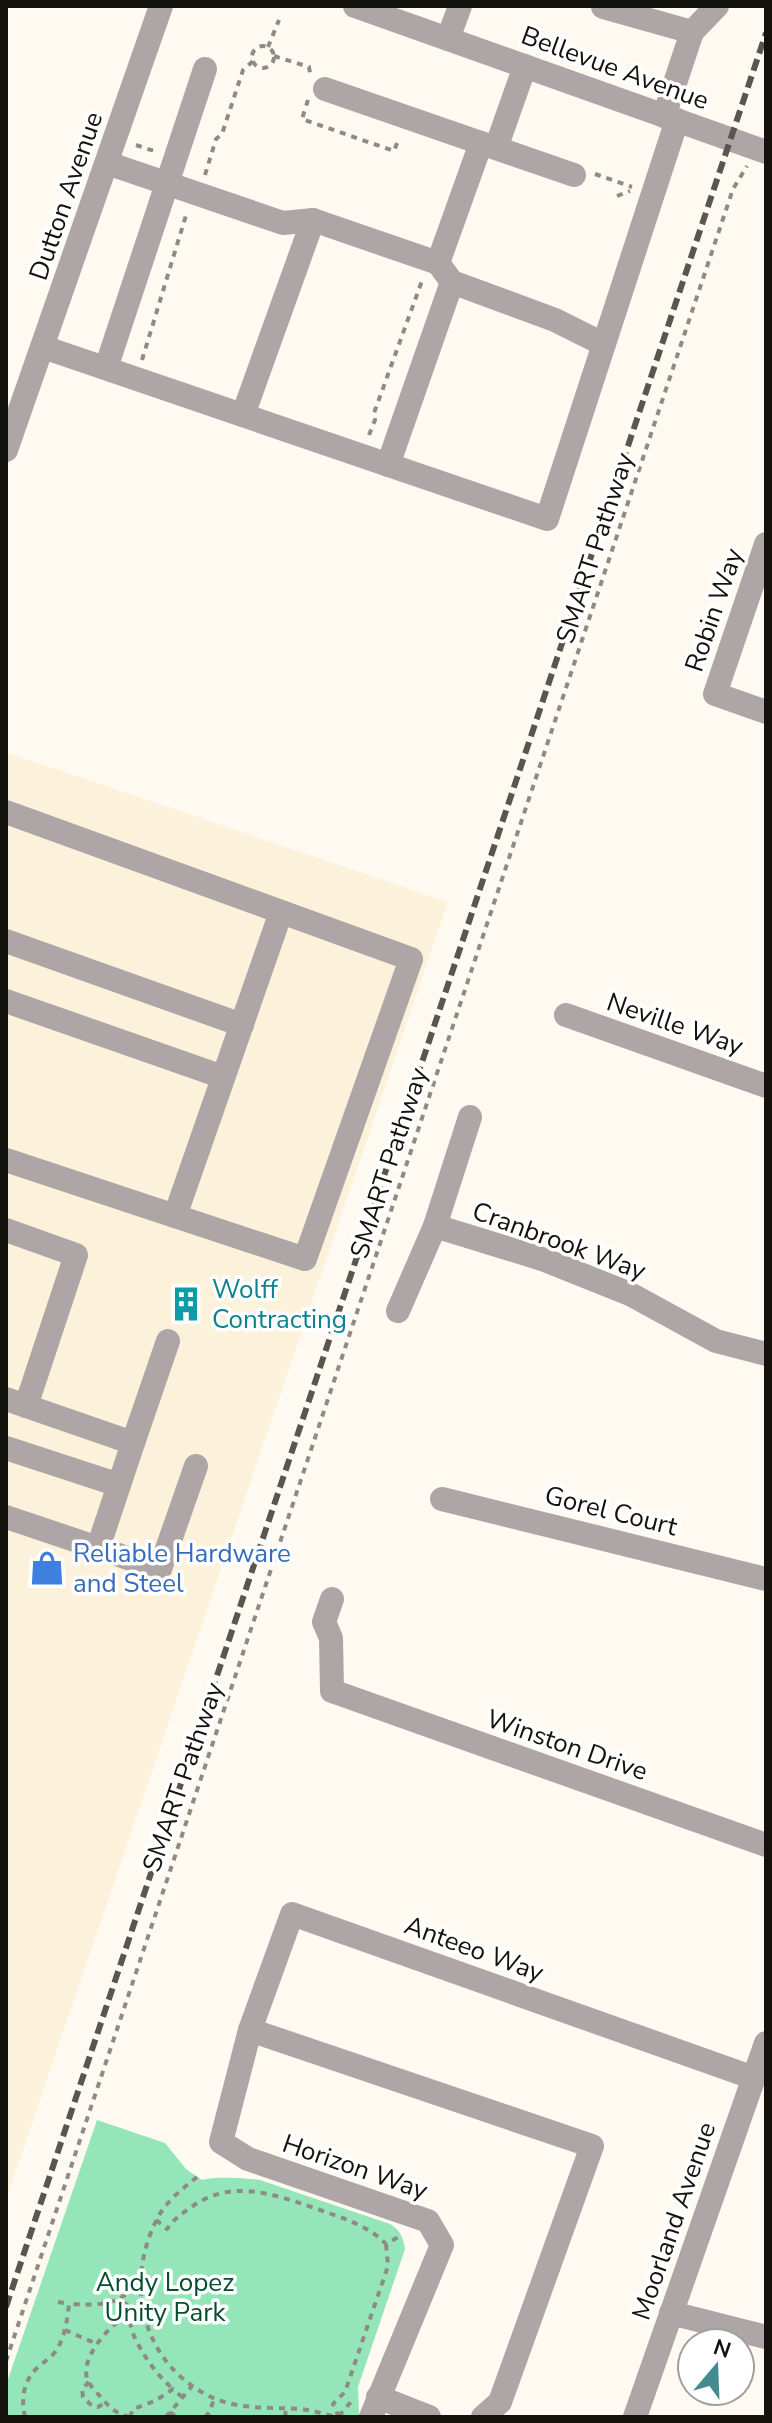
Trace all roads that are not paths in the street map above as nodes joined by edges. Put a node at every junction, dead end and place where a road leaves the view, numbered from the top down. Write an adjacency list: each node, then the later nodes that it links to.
1 (161, 6): 15 (street, Dutton Avenue)
2 (355, 6): 6 (street, Bellevue Avenue)
3 (460, 6): 8 (street)
4 (717, 6): 7 (street)
5 (603, 7): 7 (street)
6 (391, 12): 8 (street, Bellevue Avenue)
7 (692, 32): 12 (street)
8 (448, 39): 9 (street, Bellevue Avenue)
9 (525, 66): 12 (street, Bellevue Avenue); 13 (street)
10 (205, 69): 17 (street)
11 (325, 89): 13 (street)
12 (671, 118): 14 (street, Bellevue Avenue); 20 (street)
13 (488, 145): 16 (street); 19 (street)
14 (758, 156)
15 (107, 163): 17 (street); 21 (street, Dutton Avenue)
16 (574, 175)
17 (166, 183): 18 (street); 22 (street)
18 (313, 220): 19 (street); 23 (street)
19 (440, 268): 20 (street); 25 (street)
20 (603, 344): 25 (street)
21 (43, 347): 22 (street); 24 (street, Dutton Avenue)
22 (106, 368): 23 (street)
23 (243, 415): 25 (street)
24 (6, 450)
25 (388, 465)
26 (766, 544): 27 (street, Robin Way)
27 (766, 712)
28 (6, 812): 29 (street)
29 (281, 912): 33 (street); 38 (street)
30 (6, 941): 33 (street)
31 (6, 1001): 34 (street)
32 (566, 1015): 35 (street, Neville Way)
33 (242, 1025): 34 (street)
34 (223, 1077): 38 (street)
35 (766, 1086)
36 (470, 1117): 39 (street, Cranbrook Way)
37 (6, 1160): 38 (street)
38 (175, 1216)
39 (435, 1226): 41 (street); 43 (street, Cranbrook Way)
40 (6, 1230): 44 (street)
41 (398, 1311)
42 (168, 1341): 45 (street)
43 (766, 1354)
44 (16, 1403): 45 (street)
45 (133, 1443): 48 (street)
46 (6, 1448): 48 (street)
47 (196, 1466): 51 (street)
48 (119, 1485): 51 (street)
49 (442, 1499): 52 (street, Gorel Court)
50 (6, 1517): 51 (street)
51 (98, 1548)
52 (766, 1579)
53 (332, 1599): 54 (street, Winston Drive)
54 (766, 1845)
55 (250, 2030): 57 (street, Anteeo Way); 60 (street, Horizon Way); 62 (street)
56 (766, 2043): 57 (street, Moorland Avenue)
57 (754, 2078): 58 (street, Moorland Avenue)
58 (671, 2313): 59 (street); 63 (street, Moorland Avenue)
59 (766, 2337)
60 (369, 2403): 61 (street)
61 (429, 2417)
62 (483, 2417)
63 (635, 2417)

